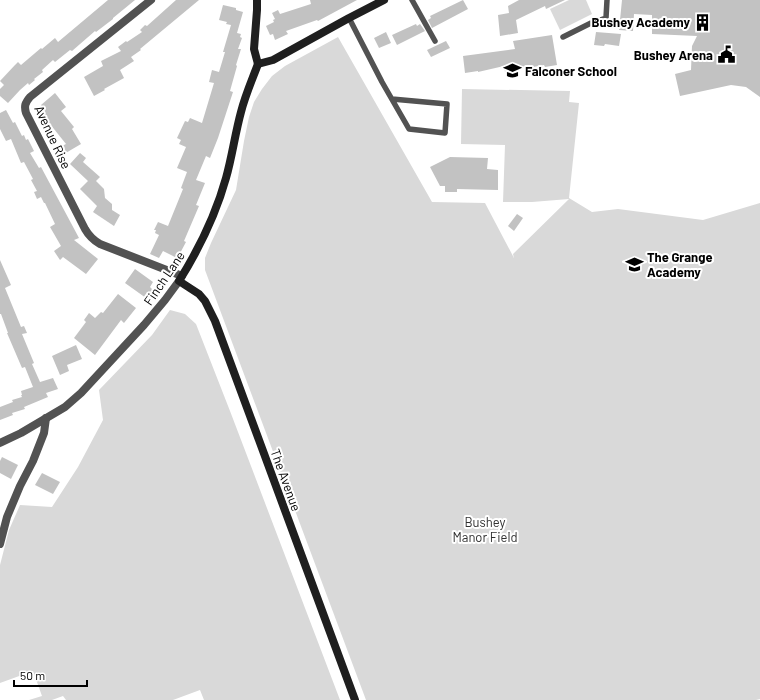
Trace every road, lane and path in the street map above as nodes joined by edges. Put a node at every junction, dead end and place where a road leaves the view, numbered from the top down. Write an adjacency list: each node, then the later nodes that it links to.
1 (151, 0): 11 (street, Avenue Rise)
2 (257, 0): 9 (street)
3 (384, 0): 6 (street)
4 (412, 0): 8 (lane)
5 (607, 0): 7 (lane)
6 (349, 18): 9 (street); 10 (lane)
7 (563, 37)
8 (435, 41)
9 (258, 64): 11 (street, Finch Lane)
10 (392, 99): 10 (lane)
11 (181, 278): 12 (street, Finch Lane); 15 (street, The Avenue)
12 (46, 418): 13 (street, Finch Lane); 14 (street)
13 (0, 443)
14 (0, 544)
15 (355, 700)

